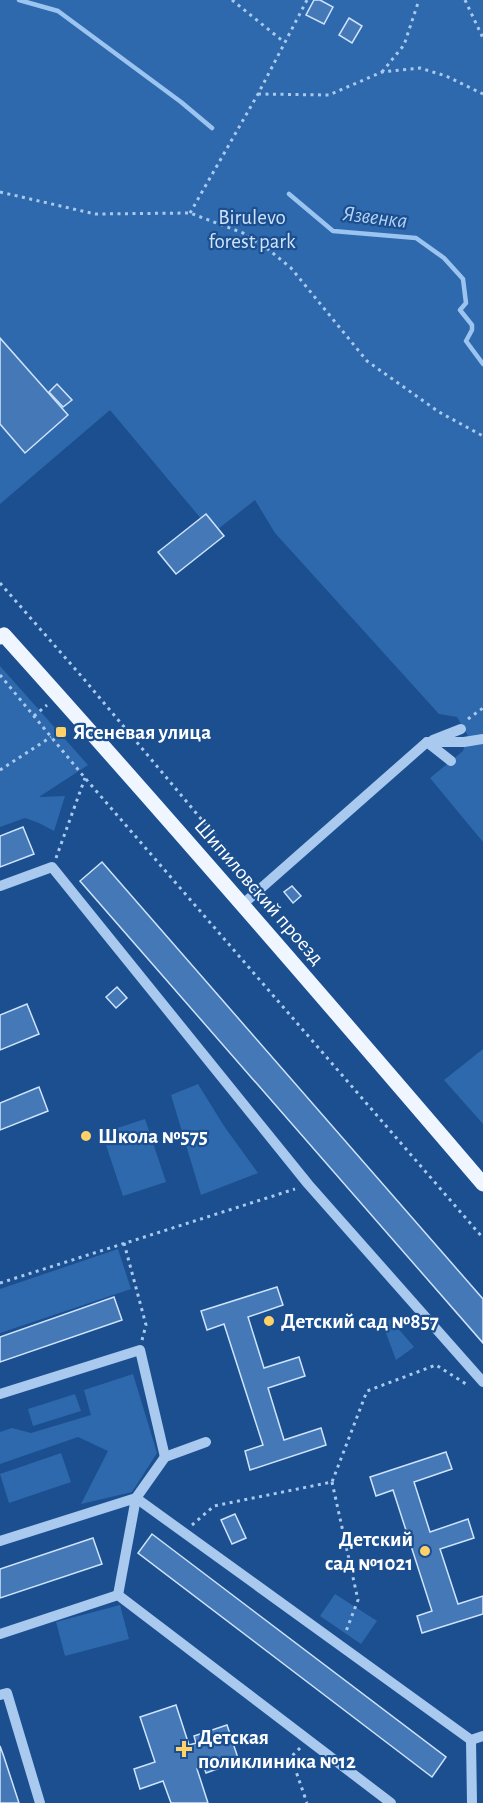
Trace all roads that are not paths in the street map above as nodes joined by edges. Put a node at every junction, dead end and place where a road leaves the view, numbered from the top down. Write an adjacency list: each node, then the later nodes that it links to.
1 (1, 634): 7 (main road, Шипиловский проезд)
2 (461, 729): 4 (lane)
3 (483, 739): 4 (lane)
4 (427, 742): 5 (lane); 7 (lane)
5 (451, 761)
6 (0, 886): 9 (lane)
7 (243, 904): 8 (main road, Шипиловский проезд)
8 (483, 1184)
9 (478, 1385)
10 (0, 1394): 12 (lane)
11 (206, 1442): 12 (lane)
12 (165, 1457): 13 (lane)
13 (136, 1498): 14 (lane); 15 (lane); 19 (lane)
14 (0, 1541)
15 (118, 1595): 16 (lane); 21 (lane)
16 (0, 1634)
17 (0, 1695): 20 (lane)
18 (483, 1736): 19 (lane)
19 (471, 1740): 22 (lane)
20 (40, 1803)
21 (391, 1803)
22 (472, 1803)

